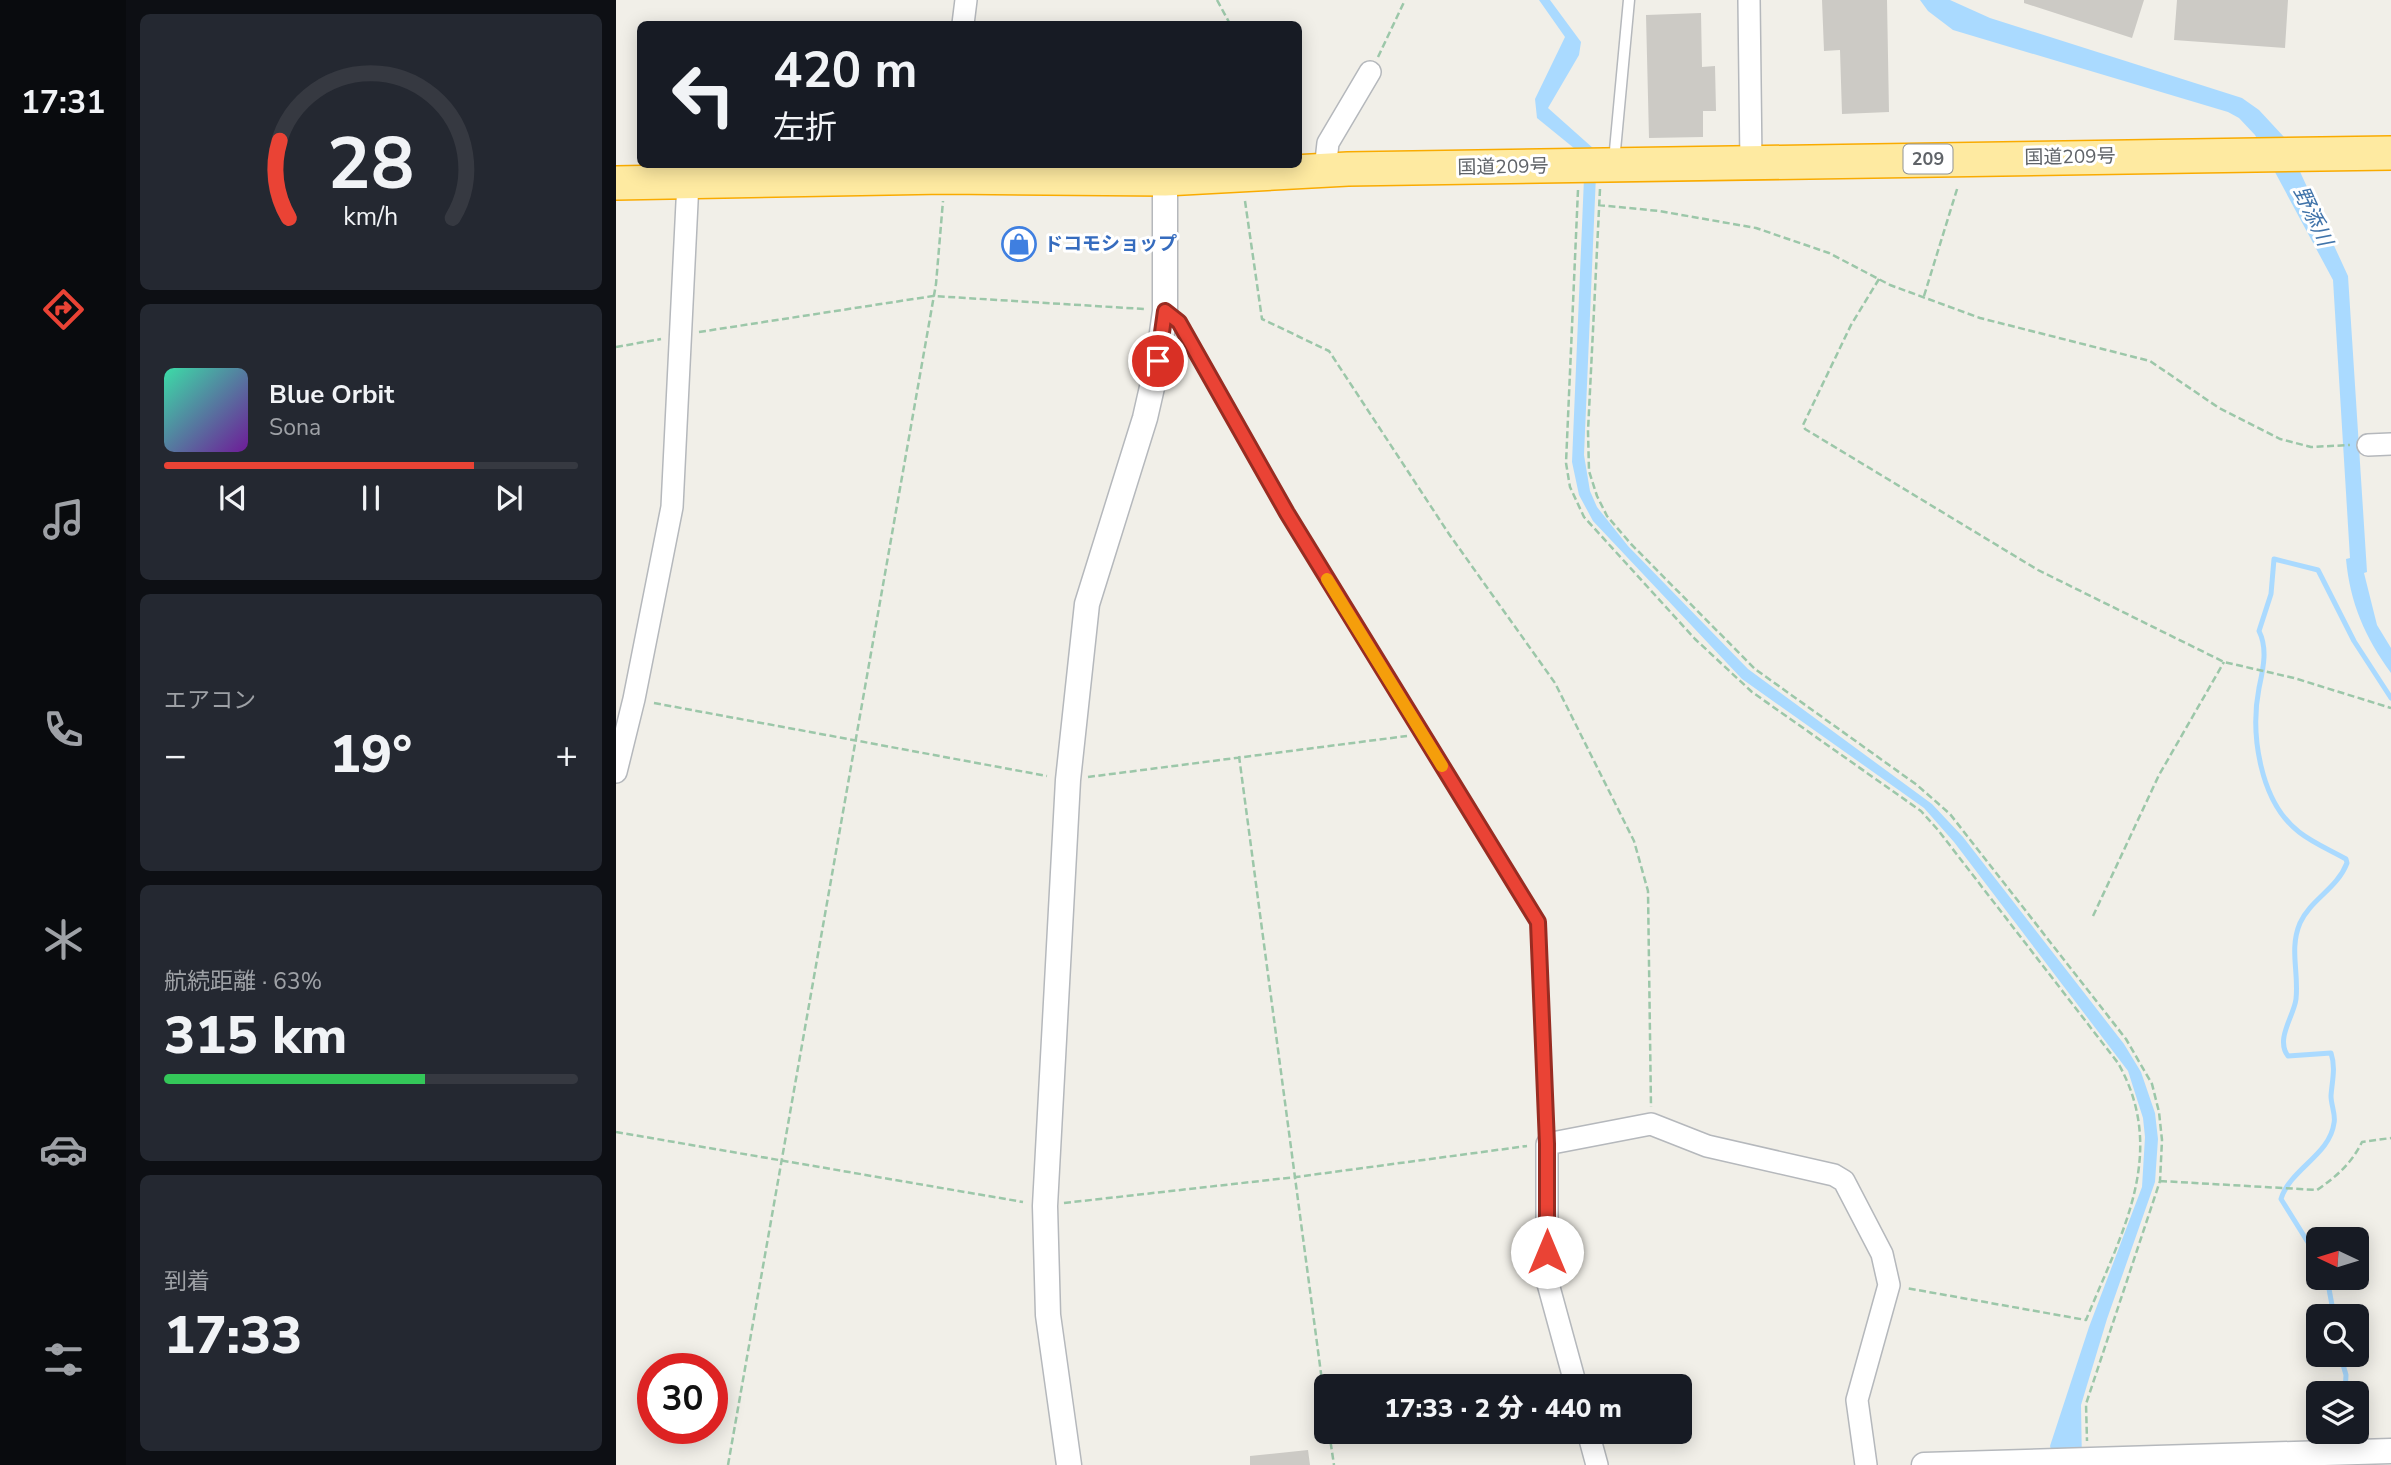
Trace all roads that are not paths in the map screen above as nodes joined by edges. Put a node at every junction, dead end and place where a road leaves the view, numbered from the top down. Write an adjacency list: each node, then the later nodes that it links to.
1 (966, 0): 4 (street)
2 (1629, 0): 8 (lane)
3 (1749, 0): 7 (street)
4 (963, 21)
5 (1370, 72): 9 (street)
6 (2391, 153): 7 (highway, 国道209号 / 209)
7 (1751, 163): 8 (highway, 国道209号 / 209)
8 (1593, 169): 9 (highway, 国道209号 / 209)
9 (1325, 170): 11 (highway, 国道209号 / 209)
10 (946, 171): 11 (highway, 国道209号 / 209); 12 (highway, 国道209号 / 209)
11 (1166, 179): 14 (street)
12 (688, 182): 13 (highway, 国道209号 / 209); 17 (street)
13 (616, 183)
14 (1165, 311): 18 (lane); 22 (street)
15 (2391, 444): 16 (street)
16 (2368, 445)
17 (616, 772)
18 (1547, 1144): 19 (street); 24 (street)
19 (1573, 1374)
20 (1591, 1444): 23 (street)
21 (2391, 1451): 25 (street)
22 (1069, 1465)
23 (1597, 1465)
24 (1867, 1465)
25 (1924, 1465)

